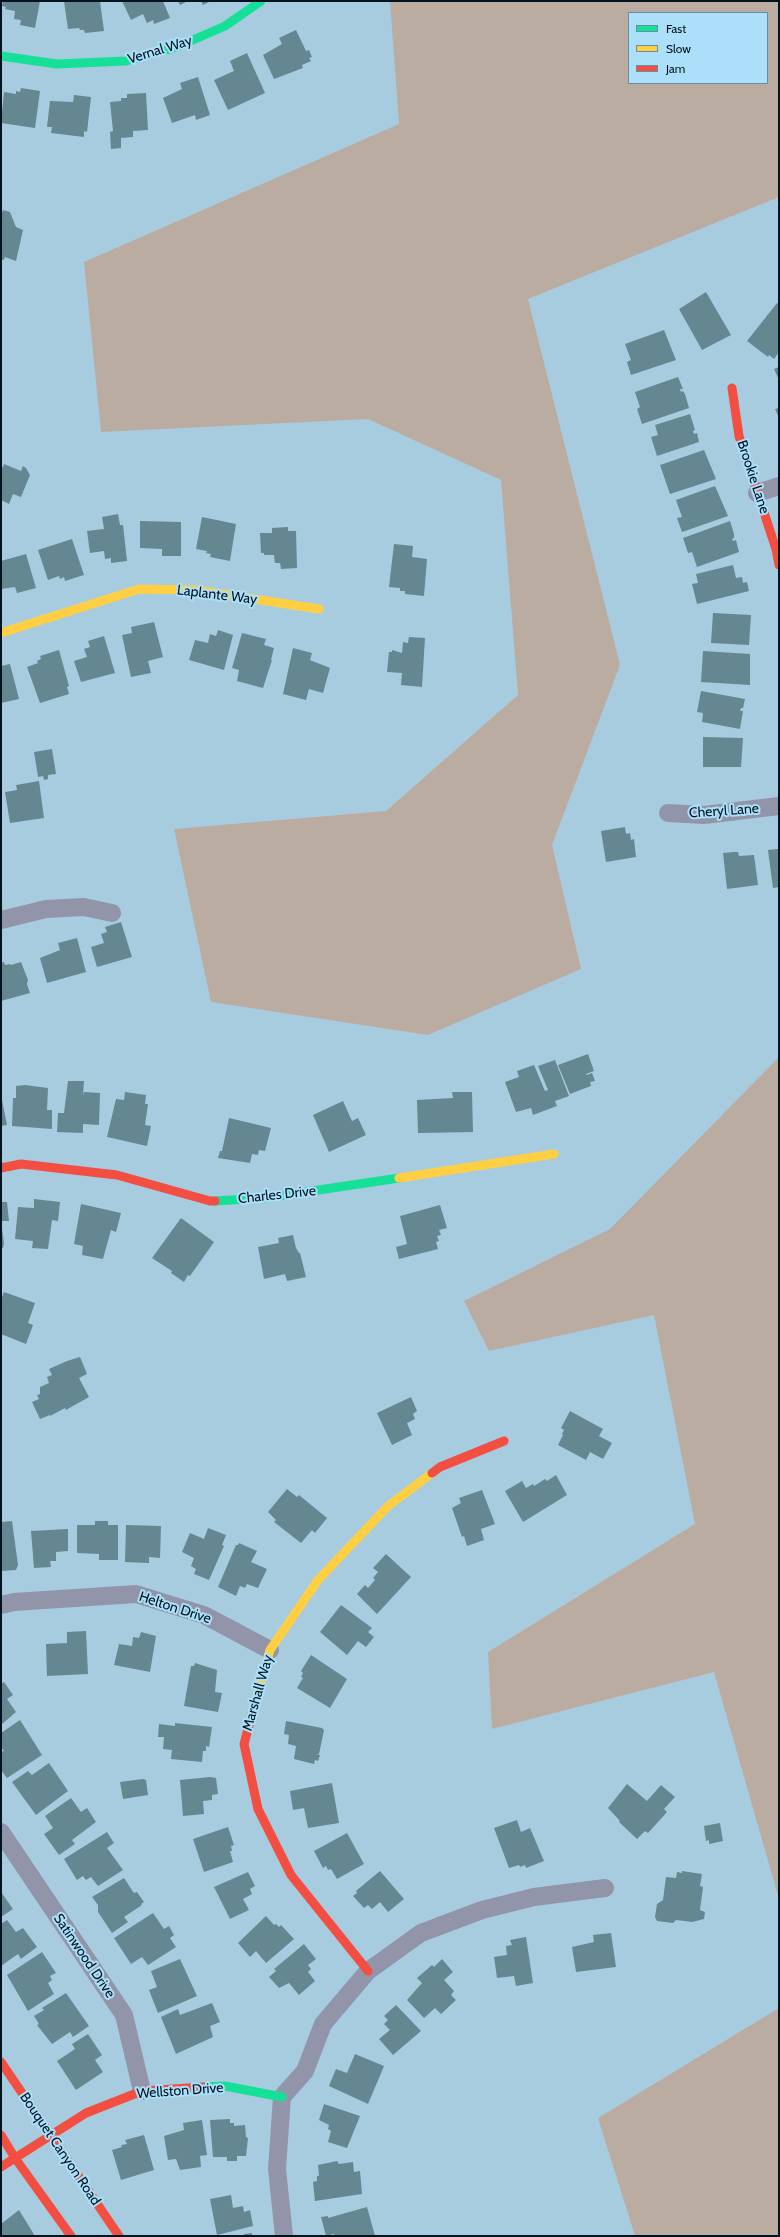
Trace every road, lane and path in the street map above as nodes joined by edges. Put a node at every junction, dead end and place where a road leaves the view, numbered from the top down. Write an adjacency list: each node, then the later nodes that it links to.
1 (261, 1): 2 (street, Vernal Way)
2 (1, 56)
3 (732, 388): 5 (street, Brookie Lane)
4 (779, 486): 5 (street)
5 (757, 493): 6 (street, Brookie Lane)
6 (779, 565)
7 (319, 609): 8 (street, Laplante Way)
8 (1, 633)
9 (779, 806): 10 (street, Cheryl Lane)
10 (668, 813)
11 (112, 913): 12 (street)
12 (1, 920)
13 (554, 1154): 14 (street, Charles Drive)
14 (1, 1168)
15 (504, 1441): 17 (street, Marshall Way)
16 (1, 1605): 17 (street, Helton Drive)
17 (270, 1650): 20 (street, Marshall Way)
18 (1, 1832): 22 (street, Satinwood Drive)
19 (605, 1888): 20 (street)
20 (368, 1972): 23 (street)
21 (1, 2062): 25 (street, Bouquet Canyon Road)
22 (142, 2091): 23 (street, Wellston Drive); 25 (street, Wellston Drive)
23 (282, 2098): 30 (street)
24 (1, 2135): 26 (street)
25 (49, 2135): 26 (street, Wellston Drive); 29 (street, Bouquet Canyon Road)
26 (15, 2158): 27 (street, Wellston Drive); 28 (street)
27 (1, 2167)
28 (71, 2236)
29 (119, 2236)
30 (284, 2236)

